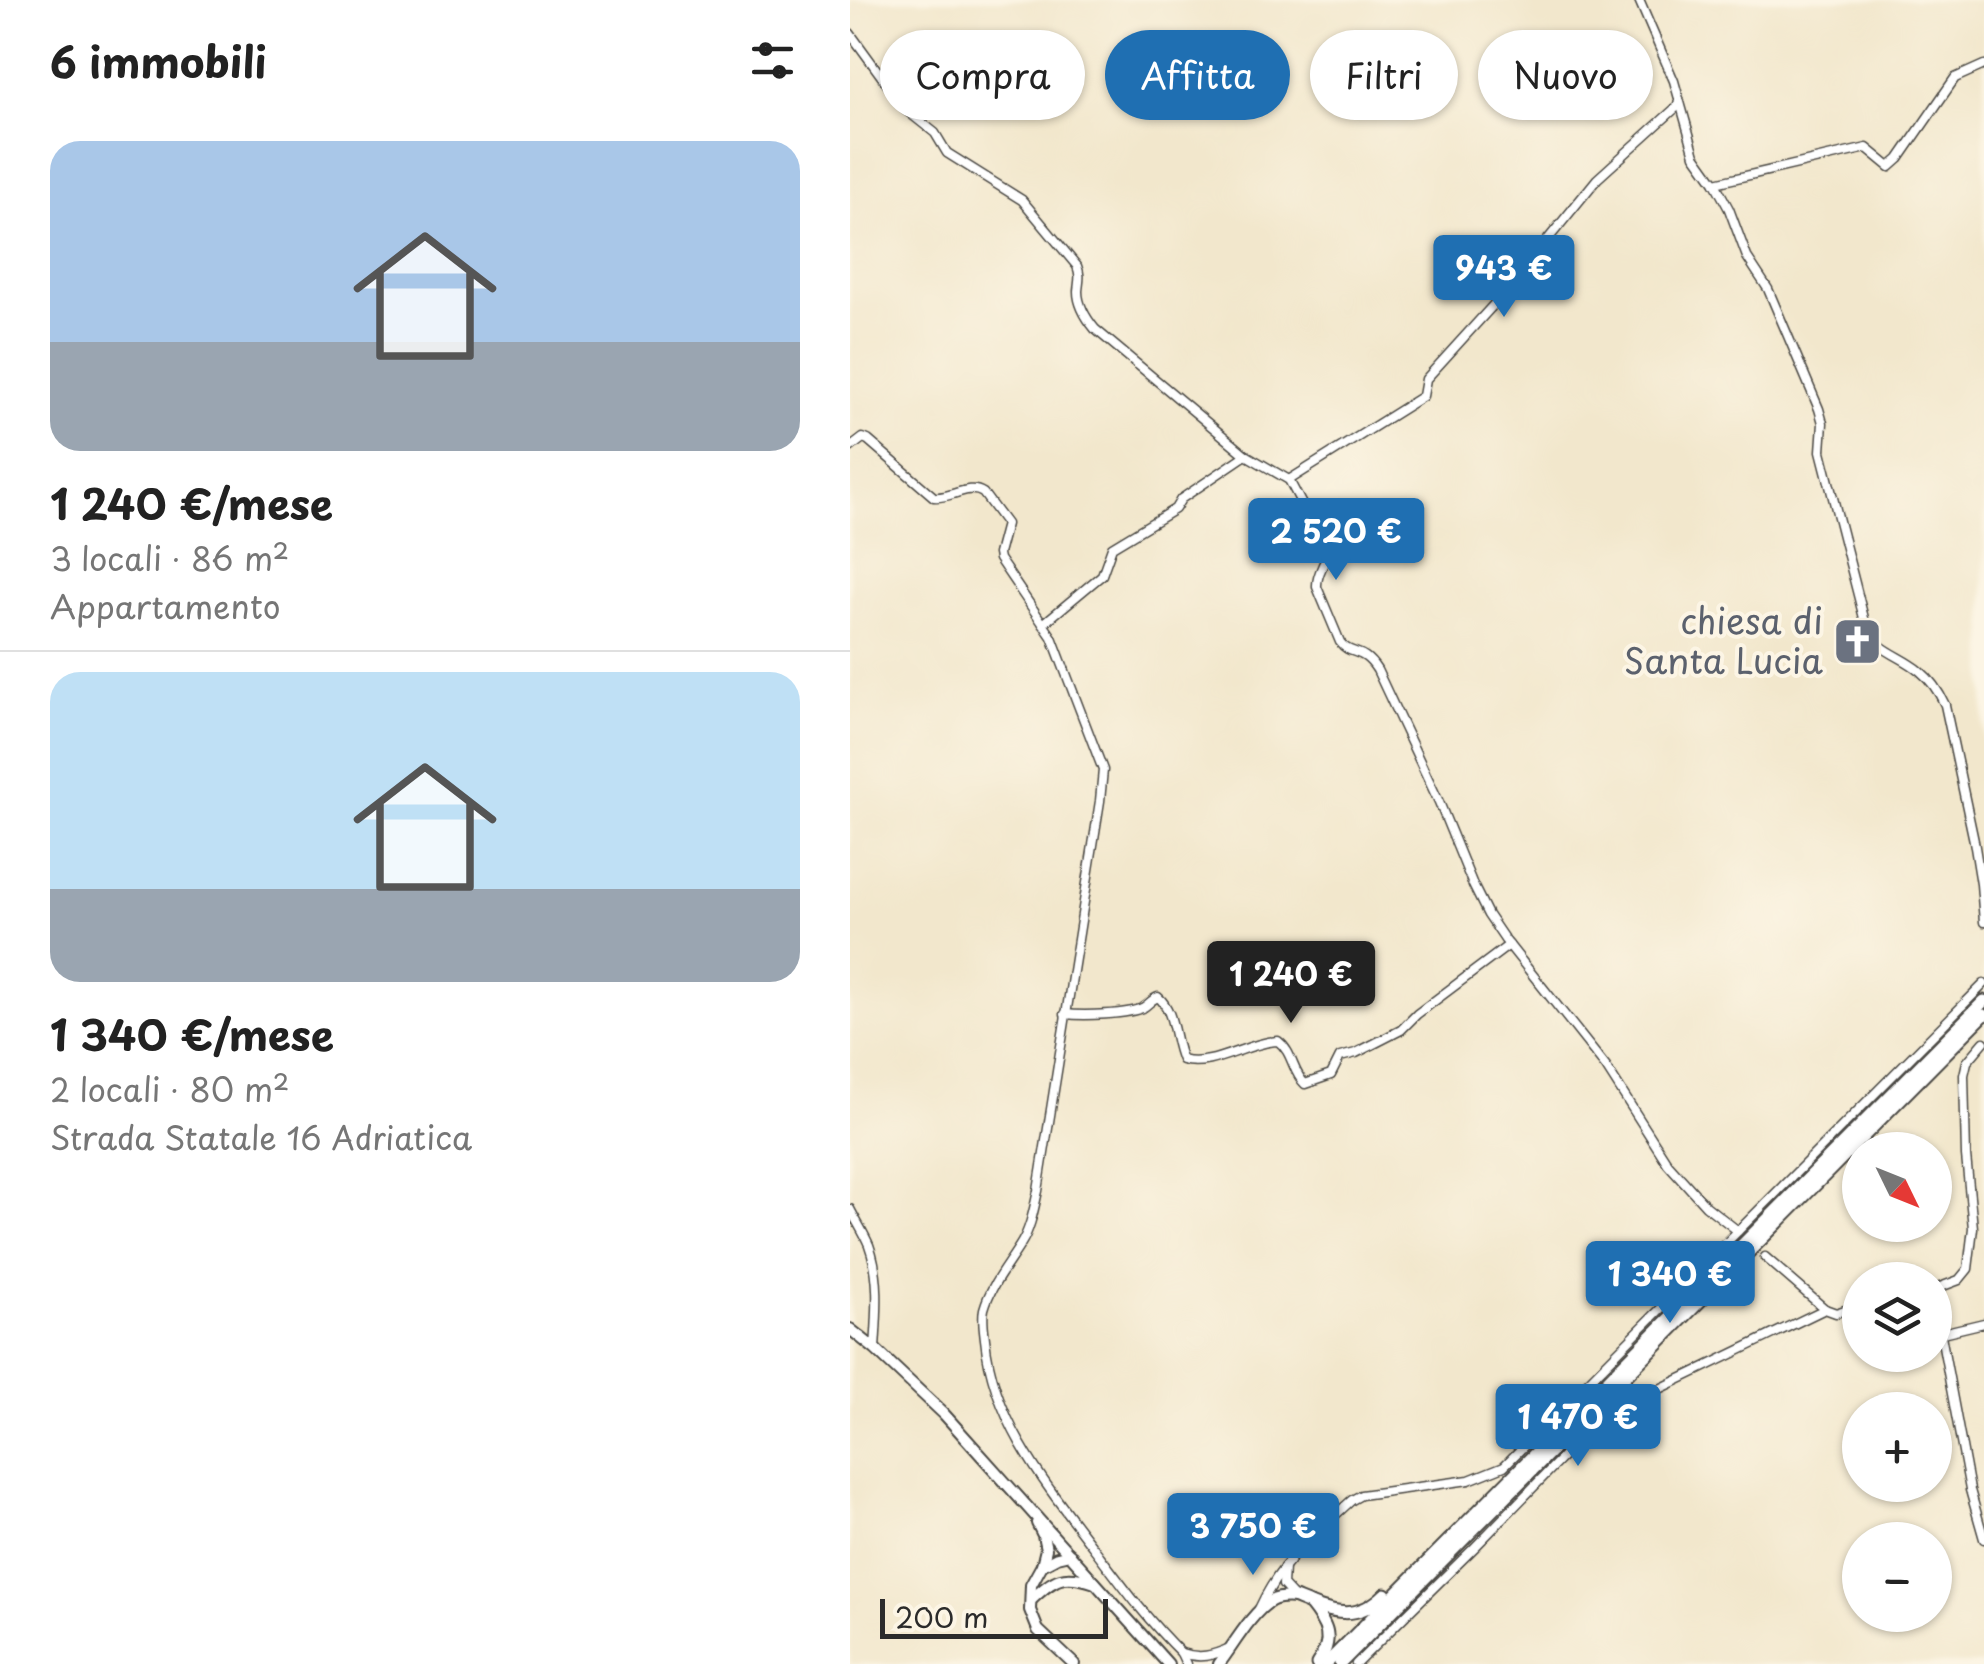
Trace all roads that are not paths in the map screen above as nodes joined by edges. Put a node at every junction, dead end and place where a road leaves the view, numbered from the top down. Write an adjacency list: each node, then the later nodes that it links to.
1 (1639, 0): 4 (street)
2 (850, 33): 7 (street)
3 (1984, 65): 5 (street)
4 (1680, 104): 5 (street); 8 (street)
5 (1716, 183): 10 (street)
6 (850, 448): 9 (street)
7 (1246, 455): 8 (street); 9 (street)
8 (1289, 480): 11 (street)
9 (1044, 624): 14 (street)
10 (1984, 922)
11 (1509, 946): 14 (street); 18 (street)
12 (1984, 984): 18 (street)
13 (1984, 1001): 31 (highway)
14 (1065, 1014): 42 (street)
15 (1984, 1015): 49 (highway)
16 (1984, 1042): 20 (street)
17 (850, 1209): 26 (street)
18 (1738, 1231): 34 (street)
19 (1765, 1257): 21 (street)
20 (1952, 1282)
21 (1825, 1309): 22 (street); 50 (street)
22 (1842, 1311)
23 (1984, 1323): 25 (street)
24 (850, 1330): 26 (main road)
25 (1952, 1331)
26 (875, 1349): 29 (main road)
27 (1950, 1372): 28 (street)
28 (1979, 1504): 30 (street)
29 (1030, 1509): 32 (main road); 33 (main road)
30 (1984, 1539)
31 (1442, 1548): 39 (highway); 48 (highway)
32 (1070, 1554): 33 (main road); 35 (main road); 36 (main road)
33 (1042, 1565): 38 (main road)
34 (1284, 1566): 37 (street); 40 (street)
35 (1062, 1577): 36 (main road); 38 (main road)
36 (1096, 1583): 44 (main road)
37 (1295, 1598): 39 (highway); 40 (main road)
38 (1031, 1601): 43 (main road)
39 (1310, 1604): 47 (highway)
40 (1257, 1614): 41 (main road)
41 (1233, 1646): 42 (street); 46 (main road)
42 (1185, 1657): 45 (street)
43 (1074, 1664)
44 (1168, 1664)
45 (1198, 1664)
46 (1219, 1664)
47 (1317, 1664)
48 (1326, 1664)
49 (1340, 1664)
50 (1356, 1664)

